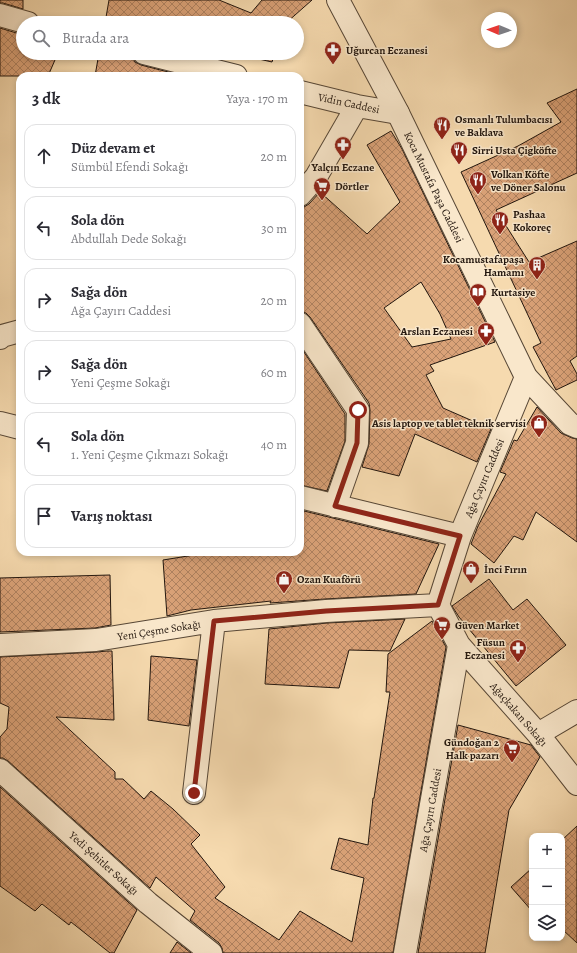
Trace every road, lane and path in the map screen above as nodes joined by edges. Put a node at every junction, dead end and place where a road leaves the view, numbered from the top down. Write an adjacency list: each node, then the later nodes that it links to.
1 (338, 0): 8 (street, Koca Mustafa Paşa Caddesi)
2 (0, 15): 3 (street)
3 (16, 20)
4 (172, 60): 5 (street)
5 (220, 72)
6 (304, 93): 7 (street, Vidin Caddesi)
7 (357, 106): 8 (street, Vidin Caddesi); 9 (street)
8 (398, 113): 13 (street, Koca Mustafa Paşa Caddesi)
9 (304, 190)
10 (304, 330): 18 (street)
11 (16, 331): 12 (street)
12 (0, 338)
13 (526, 377): 16 (street, Koca Mustafa Paşa Caddesi); 19 (street, Ağa Çayırı Caddesi)
14 (0, 423): 15 (street)
15 (16, 427)
16 (577, 427)
17 (304, 498): 18 (street)
18 (335, 506): 19 (street)
19 (460, 536): 20 (street, Ağa Çayırı Caddesi)
20 (438, 605): 21 (street, Yeni Çeşme Sokağı); 23 (street)
21 (214, 621): 22 (street, Yeni Çeşme Sokağı); 28 (street)
22 (0, 645)
23 (459, 645): 25 (street, Ağaçkakan Sokağı); 30 (street, Ağa Çayırı Caddesi)
24 (577, 711): 25 (street)
25 (538, 734): 27 (street, Ağaçkakan Sokağı)
26 (0, 770): 29 (street, Yedi Şehitler Sokağı)
27 (577, 784)
28 (194, 793)
29 (211, 953)
30 (405, 953)

